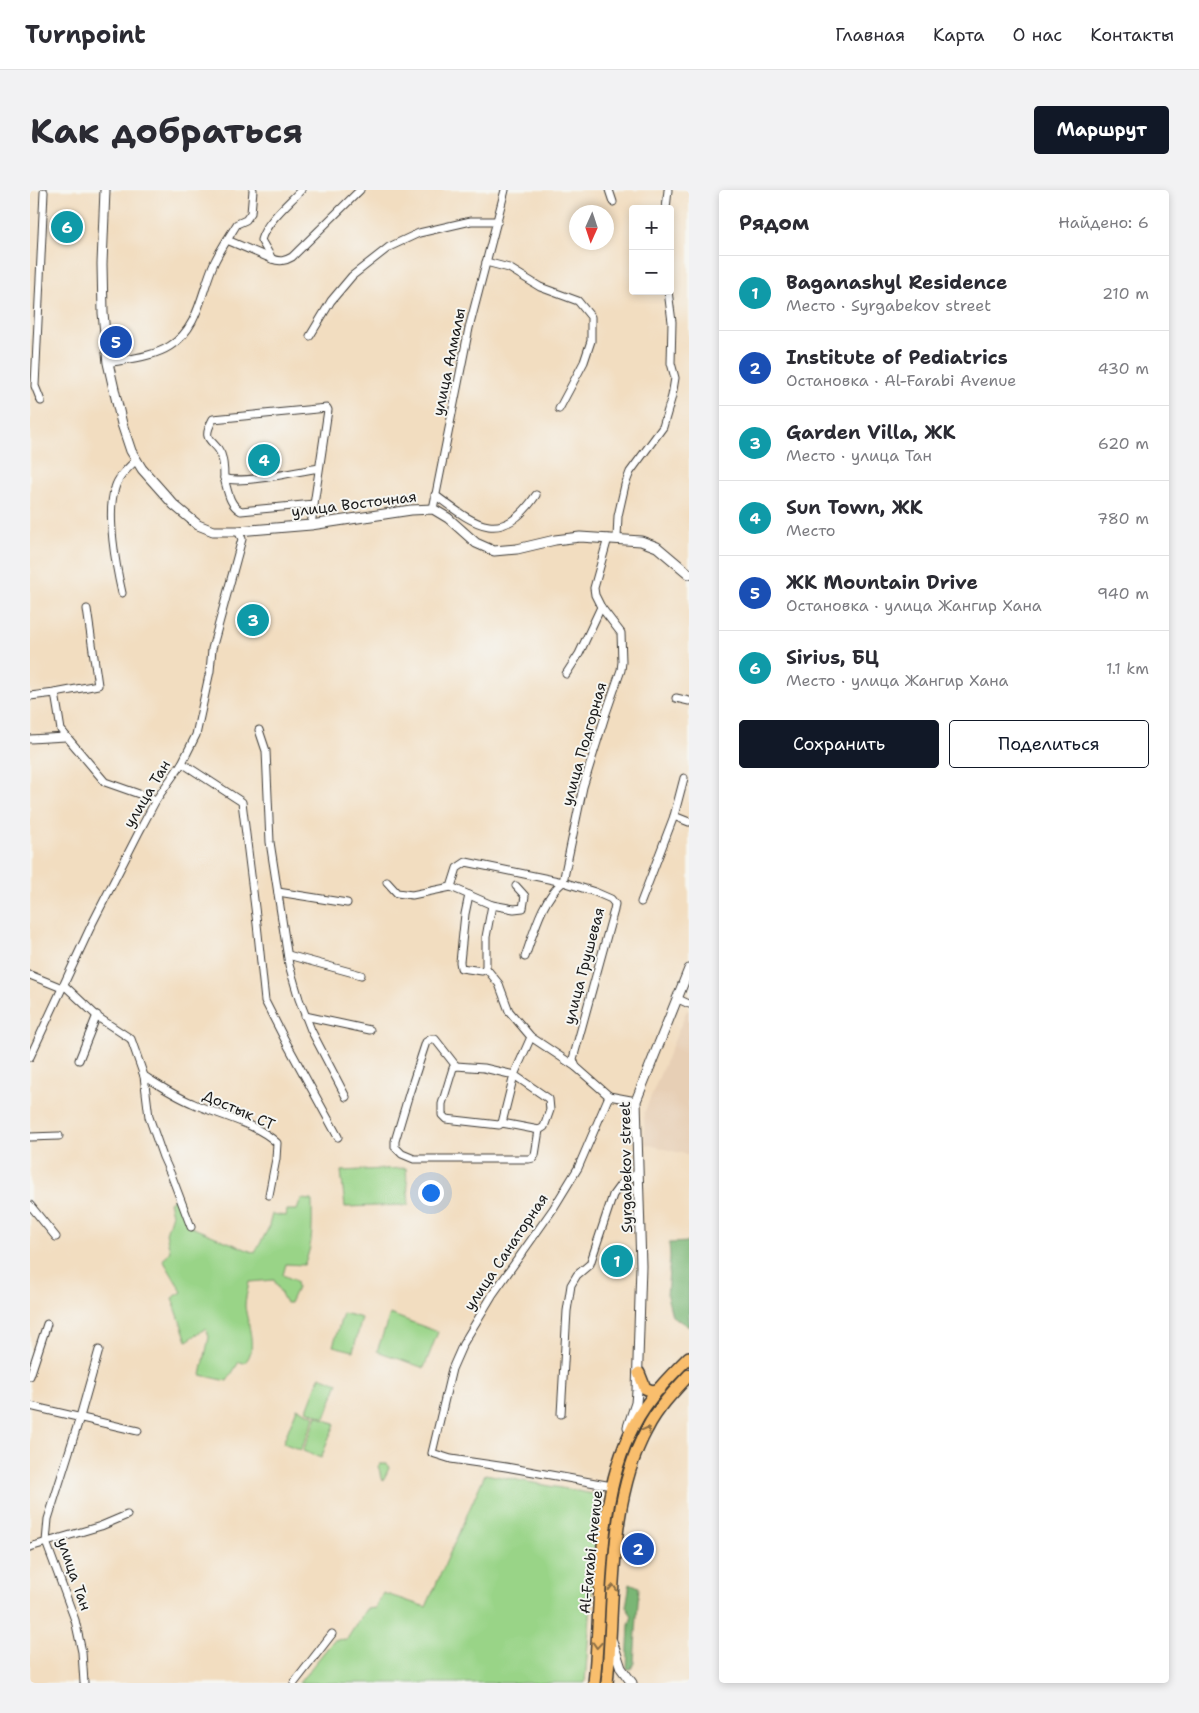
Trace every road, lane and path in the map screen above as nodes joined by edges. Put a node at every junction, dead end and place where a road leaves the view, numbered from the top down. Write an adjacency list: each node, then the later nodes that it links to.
1 (105, 190): 17 (street)
2 (253, 190): 12 (street)
3 (301, 190): 13 (street)
4 (360, 190): 13 (street)
5 (506, 190): 11 (street, улица Алмалы)
6 (609, 190): 9 (street)
7 (668, 190): 10 (street)
8 (44, 192): 18 (street)
9 (613, 202)
10 (666, 205)
11 (498, 221): 14 (street, улица Алмалы); 16 (street)
12 (227, 240): 13 (street); 17 (street)
13 (272, 259)
14 (486, 262): 19 (street); 24 (street, улица Алмалы)
15 (669, 295): 29 (street, улица Подгорная)
16 (310, 336)
17 (108, 363): 20 (street)
18 (41, 401)
19 (559, 409)
20 (136, 460): 28 (street, улица Восточная); 31 (street)
21 (319, 468): 22 (street); 22 (street); 25 (street)
22 (224, 478): 25 (street)
23 (536, 494): 24 (street)
24 (435, 495): 26 (street, улица Алмалы)
25 (314, 504): 27 (street)
26 (433, 509): 27 (street, улица Восточная); 29 (street, улица Восточная)
27 (310, 524): 28 (street, улица Восточная)
28 (238, 531): 42 (street, улица Тан)
29 (612, 538): 30 (street, улица Восточная); 32 (street, улица Подгорная)
30 (689, 574)
31 (122, 593)
32 (600, 607): 34 (street); 48 (street, улица Подгорная)
33 (87, 609): 35 (street)
34 (566, 674)
35 (55, 693): 36 (street); 40 (street)
36 (30, 696)
37 (676, 698): 38 (street)
38 (689, 701)
39 (259, 730): 51 (street)
40 (66, 736): 41 (street); 44 (street)
41 (30, 739)
42 (182, 764): 44 (street, улица Тан); 82 (street)
43 (684, 778): 45 (street)
44 (156, 800): 62 (street, улица Тан)
45 (674, 816): 46 (street); 54 (street)
46 (689, 822)
47 (387, 882): 50 (street)
48 (563, 882): 50 (street, улица Грушевая); 57 (street, улица Подгорная); 72 (street, улица Грушевая)
49 (516, 886): 55 (street)
50 (451, 887): 52 (street)
51 (278, 892): 53 (street); 56 (street)
52 (469, 895): 55 (street); 58 (street)
53 (347, 902)
54 (641, 902)
55 (492, 905): 58 (street)
56 (288, 955): 61 (street); 66 (street)
57 (525, 957)
58 (486, 968): 68 (street)
59 (689, 969): 63 (street, Syrgabekov street)
60 (30, 975): 62 (street)
61 (361, 976)
62 (63, 986): 65 (street); 69 (street, улица Тан)
63 (678, 999): 64 (street); 77 (street, Syrgabekov street)
64 (689, 1004)
65 (96, 1015): 70 (street); 74 (street)
66 (305, 1016): 67 (street); 75 (street)
67 (370, 1030)
68 (531, 1037): 72 (street); 73 (street)
69 (30, 1056)
70 (80, 1060)
71 (456, 1066): 73 (street); 78 (street); 79 (street)
72 (576, 1067): 76 (street)
73 (514, 1075): 78 (street); 79 (street)
74 (144, 1076): 84 (street, Достык СТ); 86 (street)
75 (346, 1096)
76 (609, 1096): 77 (street); 99 (street, улица Санаторная)
77 (636, 1101): 83 (street, Syrgabekov street)
78 (502, 1122): 79 (street)
79 (539, 1130)
80 (59, 1136): 81 (street)
81 (30, 1137)
82 (338, 1137)
83 (638, 1173): 91 (street, Syrgabekov street); 96 (street)
84 (269, 1195)
85 (30, 1205): 87 (street)
86 (191, 1227)
87 (56, 1237)
88 (47, 1324): 93 (street)
89 (99, 1350): 97 (street, улица Тан)
90 (689, 1357): 94 (main road, Al-Farabi Avenue)
91 (639, 1373): 94 (main road); 99 (street, Syrgabekov street)
92 (689, 1375): 104 (main road, Al-Farabi Avenue, one-way to 92)
93 (30, 1376)
94 (660, 1389): 99 (main road, Al-Farabi Avenue)
95 (30, 1406): 97 (street)
96 (561, 1414)
97 (80, 1418): 98 (street); 101 (street, улица Тан)
98 (138, 1431)
99 (612, 1486): 107 (main road, Al-Farabi Avenue, one-way to 107)
100 (127, 1515): 101 (street)
101 (46, 1542): 102 (street); 105 (street, улица Тан)
102 (30, 1547)
103 (332, 1634): 106 (street)
104 (611, 1636): 108 (main road, Al-Farabi Avenue); 109 (street)
105 (84, 1683)
106 (294, 1683)
107 (594, 1683)
108 (607, 1683)
109 (632, 1683)

